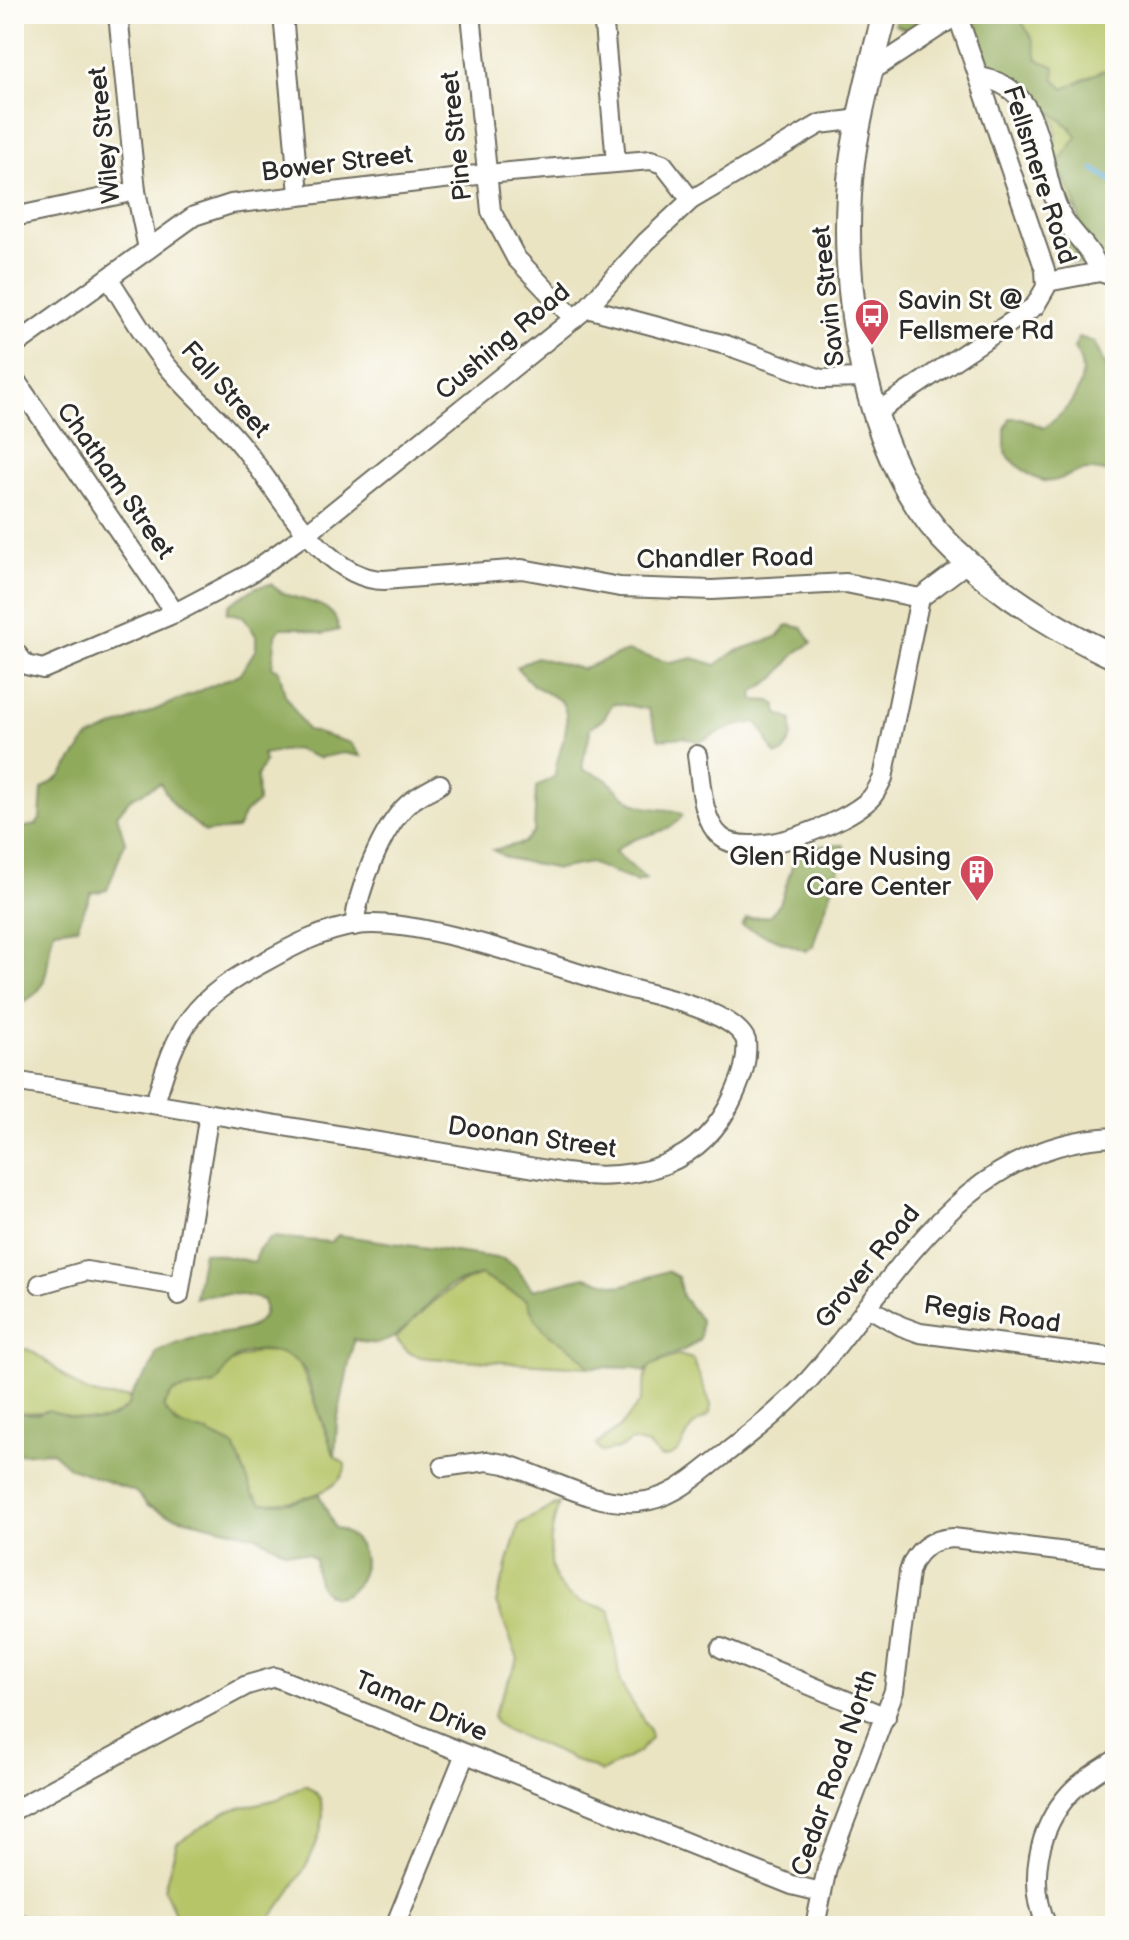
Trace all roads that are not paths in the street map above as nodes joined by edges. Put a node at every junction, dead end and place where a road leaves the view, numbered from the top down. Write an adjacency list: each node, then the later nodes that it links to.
1 (118, 14): 12 (street, Wiley Street)
2 (283, 14): 13 (street)
3 (471, 14): 11 (street, Pine Street)
4 (603, 14): 10 (street)
5 (885, 14): 7 (street, Savin Street)
6 (957, 14): 7 (street); 8 (street, Fellsmere Road)
7 (870, 72): 9 (street, Savin Street)
8 (979, 77): 17 (street); 19 (street, Fellsmere Road)
9 (860, 119): 14 (street, Cushing Road); 23 (street, Savin Street)
10 (616, 162): 11 (street, Bower Street); 14 (street, Bower Street)
11 (486, 174): 13 (street, Bower Street); 20 (street, Pine Street)
12 (136, 191): 15 (street); 16 (street, Wiley Street)
13 (299, 194): 16 (street, Bower Street)
14 (691, 200): 20 (street, Cushing Road)
15 (14, 217)
16 (148, 249): 18 (street, Bower Street)
17 (1107, 274): 19 (street)
18 (109, 279): 21 (street, Bower Street); 25 (street, Fall Street)
19 (1047, 282): 24 (street, Fellsmere Road)
20 (580, 313): 23 (street); 25 (street, Cushing Road)
21 (14, 346)
22 (14, 378): 28 (street, Chatham Street)
23 (866, 378): 24 (street, Savin Street)
24 (877, 412): 26 (street, Savin Street)
25 (307, 533): 27 (street, Chandler Road); 28 (street, Cushing Road)
26 (968, 562): 27 (street); 30 (street, Savin Street)
27 (920, 598): 31 (street)
28 (175, 613): 29 (street)
29 (14, 650)
30 (1115, 657)
31 (697, 755)
32 (440, 784): 33 (street)
33 (354, 926): 35 (street, Doonan Street); 36 (street, Doonan Street)
34 (14, 1081): 35 (street, Doonan Street)
35 (155, 1103): 36 (street, Doonan Street)
36 (209, 1114): 38 (street)
37 (1115, 1137): 39 (street, Grover Road)
38 (40, 1284)
39 (867, 1307): 40 (street, Regis Road); 41 (street, Grover Road)
40 (1115, 1358)
41 (443, 1467)
42 (1115, 1558): 44 (street, Cedar Road North)
43 (721, 1648): 44 (street)
44 (886, 1717): 48 (street, Cedar Road North)
45 (465, 1754): 47 (street, Tamar Drive); 48 (street, Tamar Drive); 49 (street)
46 (1115, 1760): 51 (street)
47 (14, 1810)
48 (821, 1892): 50 (street, Cedar Road North)
49 (395, 1926)
50 (815, 1926)
51 (1047, 1926)

